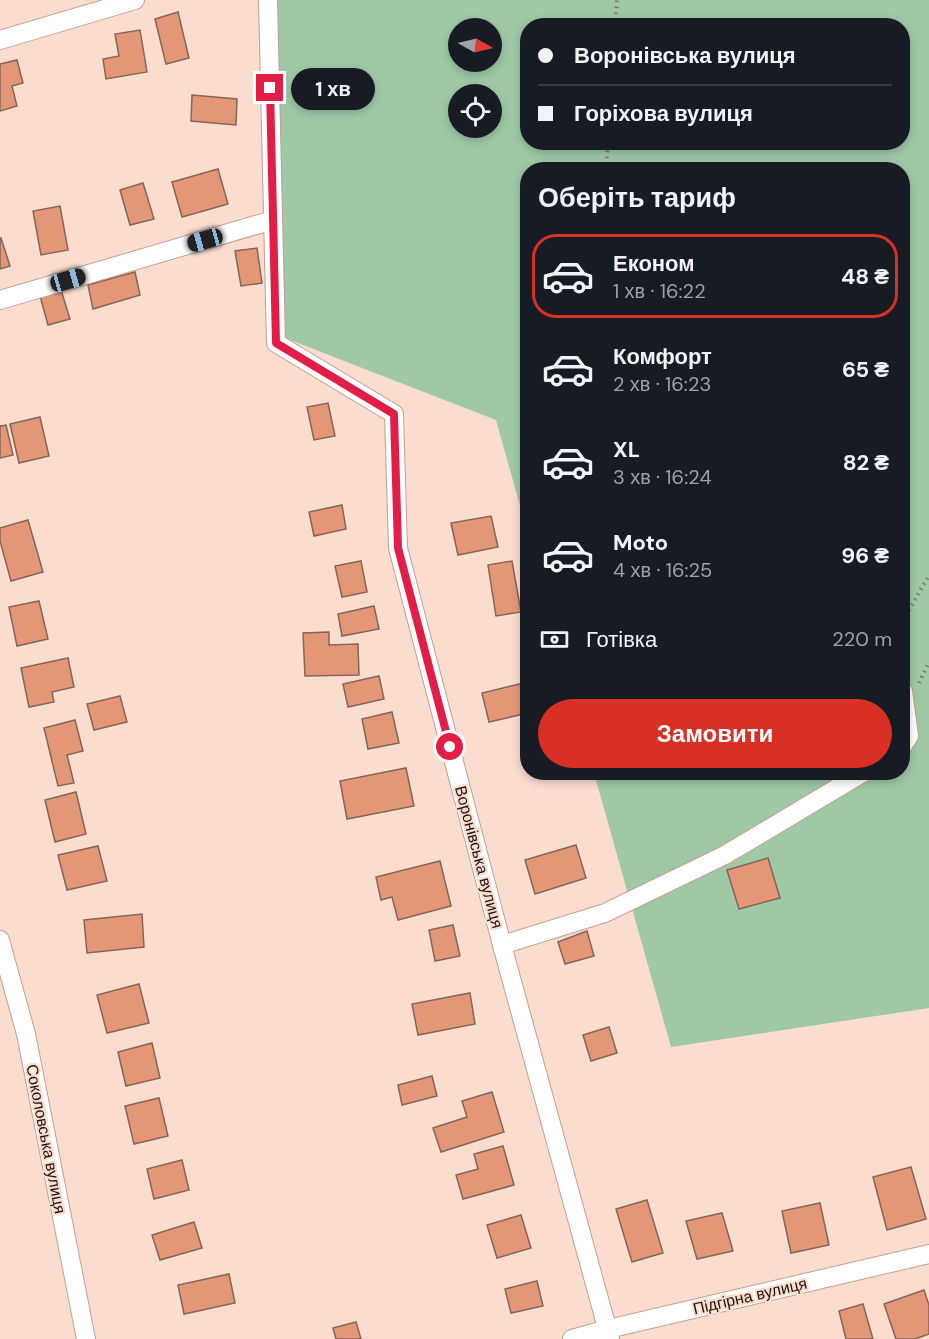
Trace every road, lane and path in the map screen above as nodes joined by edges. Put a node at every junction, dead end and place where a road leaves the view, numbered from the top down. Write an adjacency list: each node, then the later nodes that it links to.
1 (135, 0): 5 (street)
2 (268, 0): 6 (street)
3 (617, 0): 4 (path)
4 (616, 18)
5 (0, 40)
6 (273, 220): 7 (street); 12 (street, Воронівська вулиця)
7 (0, 300)
8 (929, 575): 9 (path)
9 (910, 609)
10 (851, 780): 12 (street)
11 (0, 940): 15 (street, Соколовська вулиця)
12 (502, 945): 14 (street, Воронівська вулиця)
13 (929, 1254): 14 (street, Підгірна вулиця)
14 (609, 1334): 16 (street, Підгірна вулиця)
15 (86, 1339)
16 (572, 1339)

